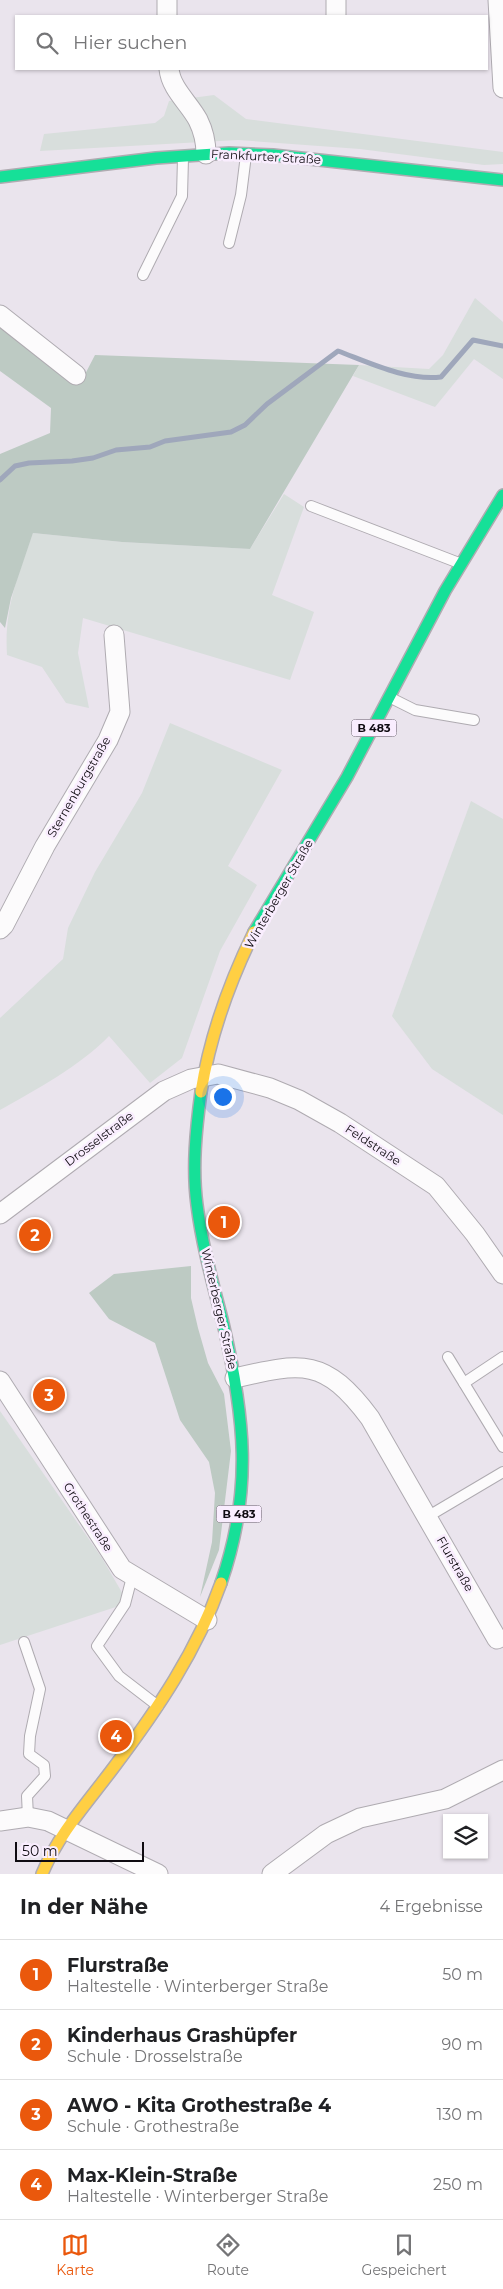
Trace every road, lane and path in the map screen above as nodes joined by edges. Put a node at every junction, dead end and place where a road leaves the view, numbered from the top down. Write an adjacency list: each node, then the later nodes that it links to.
1 (167, 0): 4 (street)
2 (336, 0): 5 (street)
3 (498, 0): 7 (street)
4 (168, 15)
5 (336, 15)
6 (169, 70): 8 (street)
7 (503, 88)
8 (206, 154): 9 (main road, Frankfurter Straße); 10 (main road, Frankfurter Straße)
9 (247, 154): 12 (main road, Frankfurter Straße); 13 (lane)
10 (183, 156): 11 (main road, Frankfurter Straße); 14 (lane)
11 (0, 177)
12 (503, 180)
13 (229, 243)
14 (143, 275)
15 (0, 314): 16 (street)
16 (76, 375)
17 (503, 495): 19 (main road, Winterberger Straße / B 483)
18 (311, 506): 19 (lane)
19 (460, 564): 21 (main road, Winterberger Straße / B 483)
20 (114, 635): 23 (street, Sternenburgstraße)
21 (390, 697): 22 (lane); 24 (main road, Winterberger Straße / B 483)
22 (474, 720)
23 (0, 929)
24 (204, 1075): 25 (street, Drosselstraße); 26 (street, Feldstraße); 29 (main road, Winterberger Straße / B 483)
25 (0, 1214)
26 (503, 1274)
27 (448, 1357): 31 (lane)
28 (503, 1357): 31 (lane)
29 (235, 1378): 34 (street, Flurstraße); 36 (main road, Winterberger Straße / B 483)
30 (0, 1381): 35 (street, Grothestraße)
31 (464, 1383): 32 (lane)
32 (503, 1447)
33 (503, 1472): 34 (lane)
34 (427, 1516): 37 (street, Flurstraße)
35 (132, 1577): 36 (street, Grothestraße); 39 (lane)
36 (207, 1620): 39 (main road, Winterberger Straße / B 483)
37 (497, 1639)
38 (24, 1642): 41 (lane)
39 (159, 1707): 43 (main road, Winterberger Straße / B 483)
40 (503, 1770): 46 (street)
41 (28, 1817): 42 (street); 43 (street)
42 (0, 1820)
43 (66, 1828): 44 (main road, Winterberger Straße / B 483); 45 (street)
44 (42, 1874)
45 (158, 1874)
46 (272, 1874)

